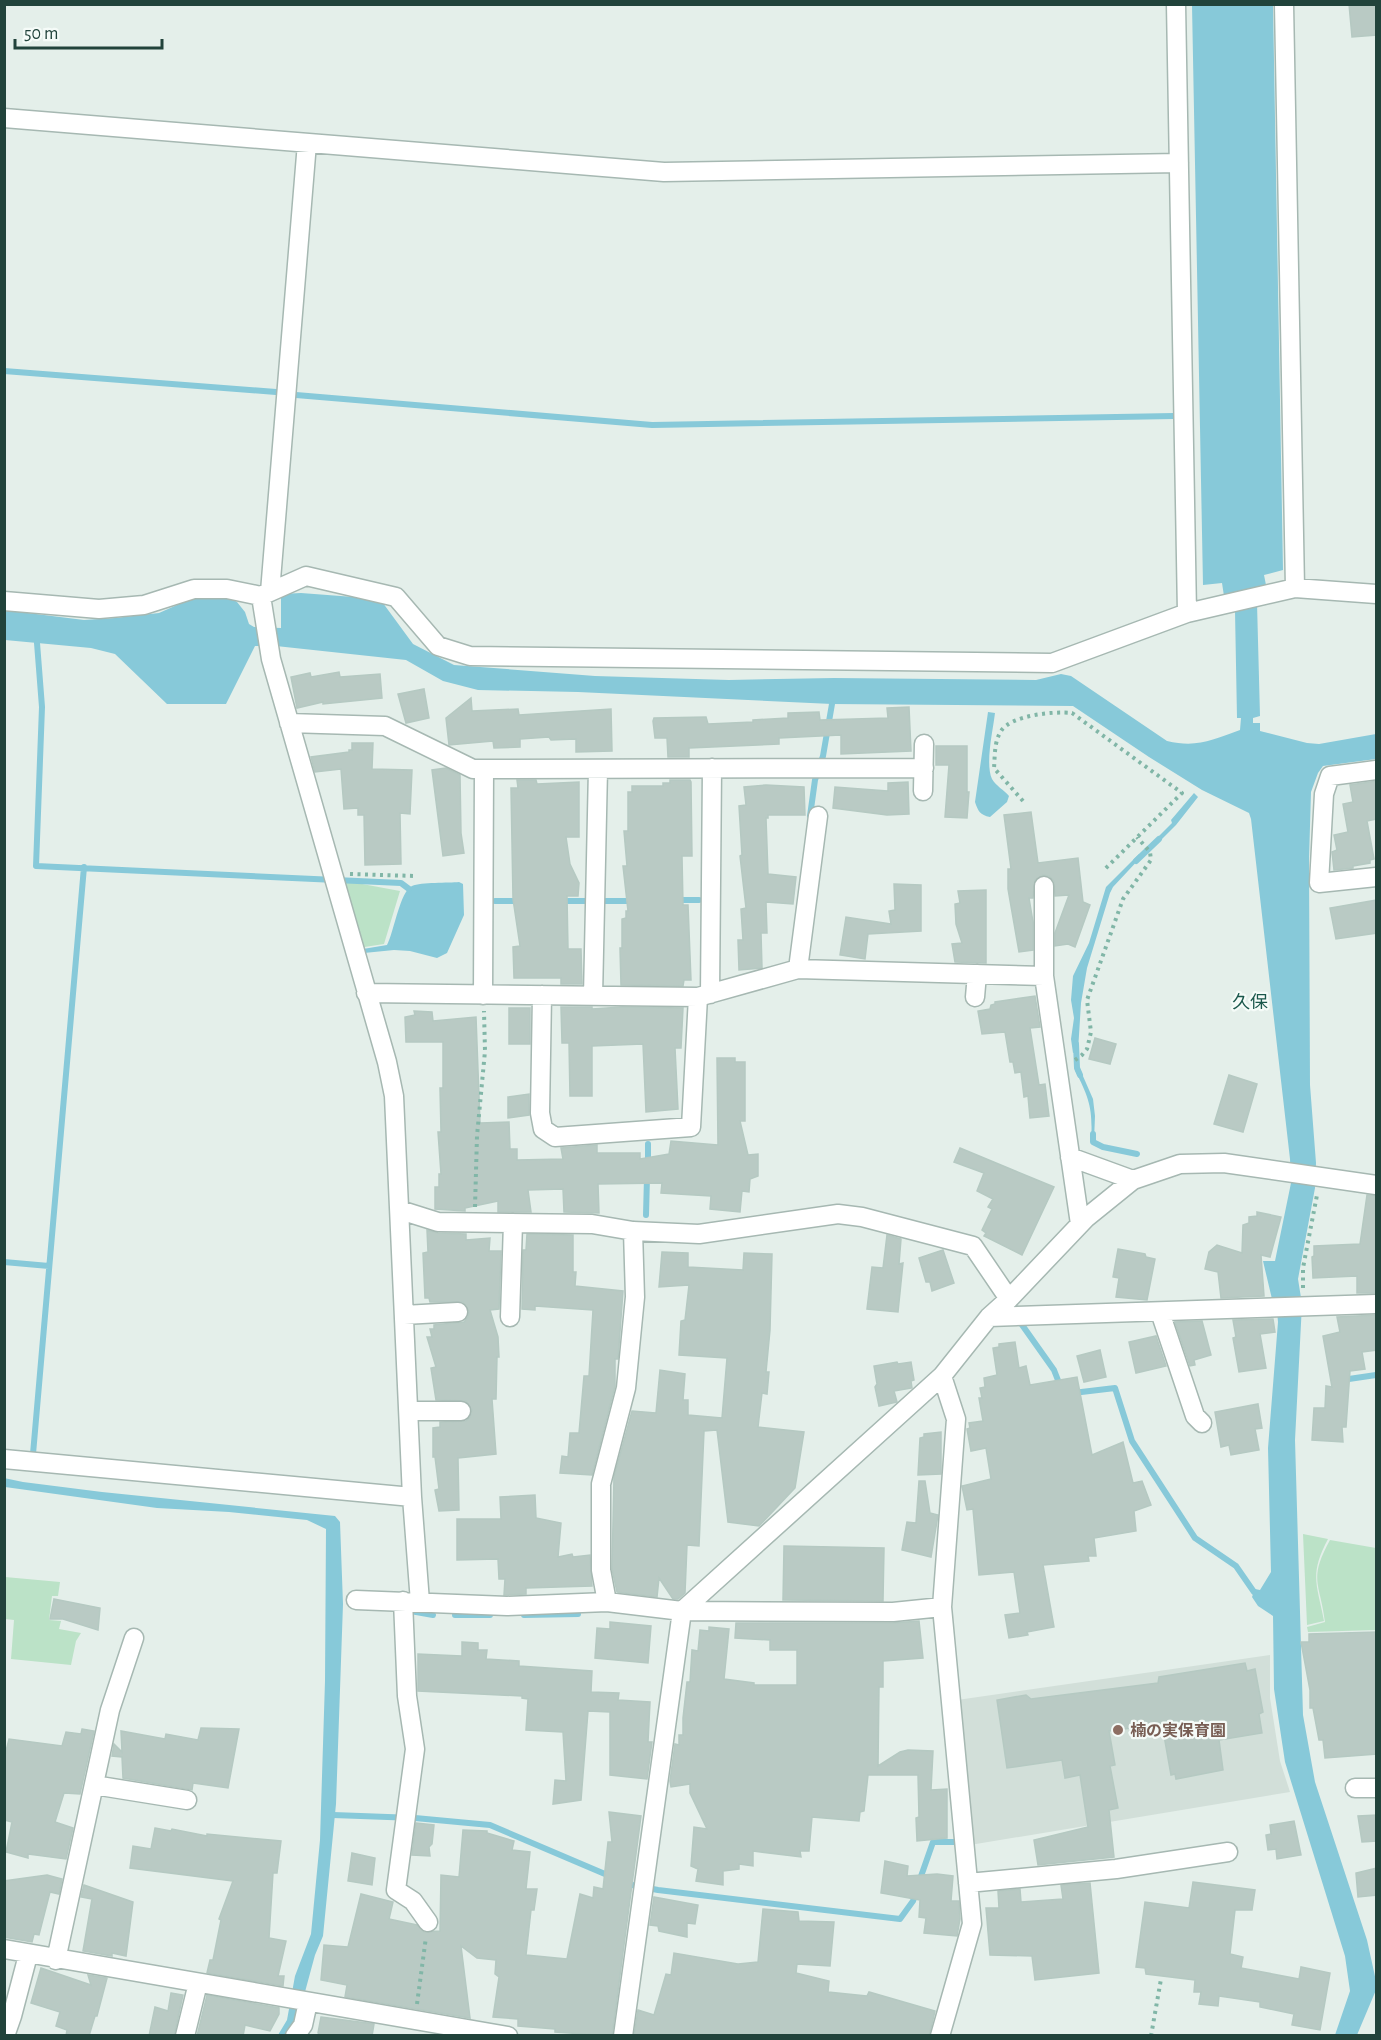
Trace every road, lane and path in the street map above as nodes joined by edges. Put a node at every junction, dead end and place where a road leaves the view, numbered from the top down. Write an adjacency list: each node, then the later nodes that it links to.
1 (1176, 4): 5 (street)
2 (1284, 4): 6 (street)
3 (4, 118): 4 (street)
4 (307, 143): 5 (street); 7 (street)
5 (1179, 163): 10 (street)
6 (1295, 588): 8 (street); 10 (street)
7 (266, 594): 9 (street); 10 (street); 11 (street)
8 (1377, 594)
9 (4, 601)
10 (1187, 613)
11 (289, 723): 15 (street); 23 (street)
12 (924, 744): 14 (street)
13 (711, 768): 14 (street); 16 (street); 34 (street)
14 (924, 768): 18 (street)
15 (484, 769): 16 (street); 31 (street)
16 (598, 769): 33 (street)
17 (1377, 771): 25 (street)
18 (923, 791)
19 (1023, 801): 21 (path)
20 (818, 816): 27 (street)
21 (1137, 837): 22 (path); 36 (path)
22 (1104, 870)
23 (332, 873): 24 (path); 30 (street)
24 (415, 876)
25 (1377, 877)
26 (1044, 886): 29 (street)
27 (798, 969): 28 (street); 34 (street)
28 (977, 974): 29 (street); 35 (street)
29 (1044, 976): 36 (street)
30 (366, 993): 31 (street); 41 (street)
31 (483, 995): 32 (street); 42 (path)
32 (542, 995): 33 (street); 34 (street)
33 (593, 996): 34 (street)
34 (704, 996)
35 (975, 998)
36 (1057, 1064): 37 (street)
37 (1070, 1157): 39 (street); 44 (street)
38 (1322, 1177): 39 (street); 40 (street); 48 (path)
39 (1133, 1180): 44 (street)
40 (1377, 1185)
41 (400, 1210): 42 (street); 51 (street)
42 (474, 1223): 43 (street)
43 (513, 1223): 45 (street); 52 (street)
44 (1080, 1224): 46 (street)
45 (633, 1231): 46 (street); 62 (street)
46 (1009, 1299): 53 (street)
47 (1377, 1304): 48 (street)
48 (1305, 1305): 50 (street)
49 (458, 1312): 51 (street)
50 (1160, 1312): 53 (street); 57 (street)
51 (404, 1315): 55 (street)
52 (510, 1317)
53 (989, 1317): 54 (street)
54 (942, 1376): 63 (street); 64 (street)
55 (409, 1411): 56 (street); 59 (street)
56 (461, 1411)
57 (1202, 1423)
58 (4, 1459): 59 (street)
59 (412, 1497): 61 (street)
60 (356, 1600): 61 (street)
61 (412, 1602): 62 (street); 72 (street)
62 (607, 1602): 64 (street)
63 (942, 1607): 64 (street); 71 (street)
64 (682, 1611): 84 (street)
65 (134, 1638): 66 (street)
66 (94, 1785): 69 (street); 75 (street)
67 (1355, 1788): 68 (street)
68 (1377, 1788)
69 (188, 1800)
70 (1228, 1852): 71 (street)
71 (968, 1883): 85 (street)
72 (428, 1922): 79 (path)
73 (4, 1949): 74 (street)
74 (28, 1954): 75 (street); 80 (street)
75 (56, 1960): 77 (street)
76 (1161, 1979): 86 (path)
77 (198, 1983): 78 (street); 81 (street)
78 (308, 2002): 79 (street); 82 (street)
79 (415, 2020): 83 (street)
80 (5, 2036)
81 (186, 2036)
82 (295, 2036)
83 (508, 2036)
84 (623, 2036)
85 (940, 2036)
86 (1150, 2036)

